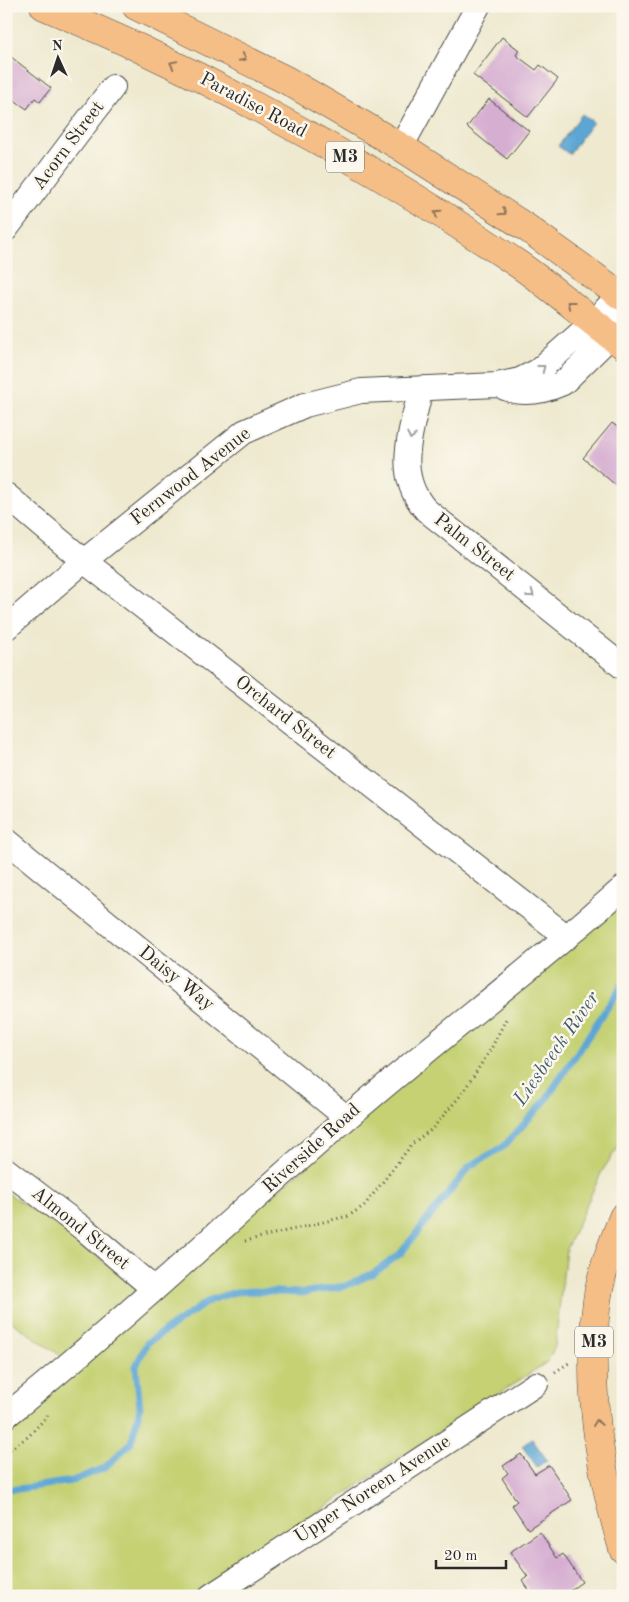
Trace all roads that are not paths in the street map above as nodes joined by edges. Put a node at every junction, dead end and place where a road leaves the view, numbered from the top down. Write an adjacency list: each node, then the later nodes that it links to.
1 (44, 6): 8 (highway, Paradise Road / M3, one-way to 1)
2 (136, 6): 5 (highway, Paradise Road / M3, one-way to 5)
3 (478, 6): 5 (street)
4 (113, 87): 6 (street, Acorn Street)
5 (401, 147): 7 (highway, Paradise Road / M3, one-way to 7)
6 (6, 229)
7 (622, 296): 8 (street, Fernwood Avenue)
8 (612, 332): 9 (street, Fernwood Avenue)
9 (421, 388): 11 (street, Fernwood Avenue); 13 (street, Palm Street, one-way to 13)
10 (6, 495): 11 (street, Orchard Street)
11 (84, 562): 12 (street, Fernwood Avenue); 16 (street, Orchard Street)
12 (6, 628)
13 (623, 667)
14 (6, 840): 17 (street, Daisy Way)
15 (623, 888): 16 (street, Riverside Road)
16 (566, 937): 17 (street, Riverside Road)
17 (346, 1118): 20 (street, Riverside Road)
18 (6, 1170): 20 (street, Almond Street)
19 (623, 1218): 23 (highway, M3, one-way to 19)
20 (154, 1289): 22 (street, Riverside Road)
21 (536, 1384): 24 (street, Upper Noreen Avenue)
22 (6, 1416)
23 (623, 1549)
24 (211, 1596)

